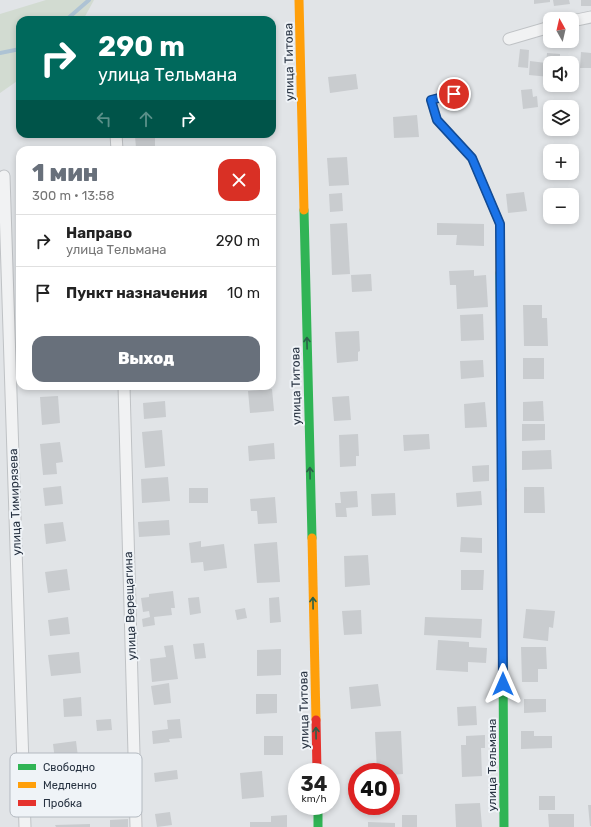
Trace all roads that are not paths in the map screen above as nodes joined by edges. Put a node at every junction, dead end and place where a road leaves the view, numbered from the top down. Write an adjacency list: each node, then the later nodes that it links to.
1 (299, 0): 11 (main road, улица Титова, one-way to 1)
2 (591, 17): 3 (street)
3 (579, 20)
4 (543, 29): 5 (street)
5 (509, 39)
6 (454, 94): 18 (main road, улица Тельмана)
7 (4, 176): 9 (street, улица Тимирязева)
8 (124, 390): 10 (street, улица Верещагина)
9 (23, 753)
10 (134, 753)
11 (317, 763)
12 (318, 815): 17 (main road)
13 (25, 817): 15 (street, улица Тимирязева)
14 (136, 817): 16 (street, улица Верещагина)
15 (25, 827)
16 (136, 827)
17 (318, 827)
18 (504, 827)

